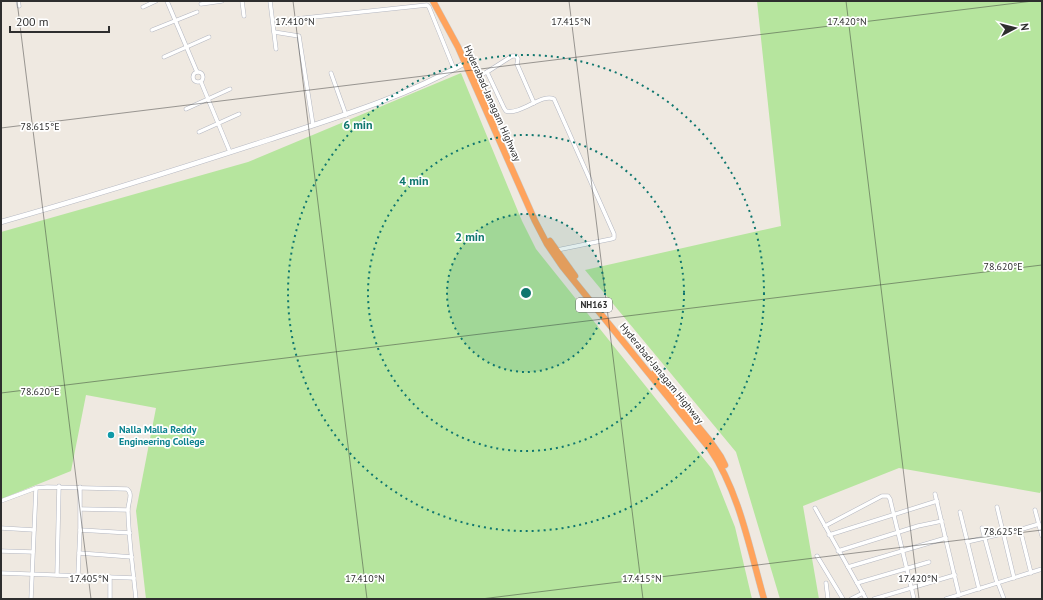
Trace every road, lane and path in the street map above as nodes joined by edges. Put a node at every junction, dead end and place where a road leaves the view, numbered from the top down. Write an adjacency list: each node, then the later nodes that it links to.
1 (18, 1): 10 (street)
2 (156, 1): 11 (street)
3 (167, 1): 15 (street)
4 (222, 1): 9 (street)
5 (242, 1): 13 (street)
6 (270, 1): 17 (street)
7 (433, 1): 22 (highway, Hyderabad-Janagam Highway / NH163)
8 (437, 1): 27 (highway, Hyderabad-Janagam Highway / NH163)
9 (201, 4)
10 (19, 6)
11 (143, 7)
12 (197, 12): 15 (street)
13 (244, 16)
14 (295, 19): 23 (street)
15 (176, 21): 16 (street); 19 (street)
16 (152, 30)
17 (274, 32): 20 (street); 36 (street)
18 (209, 37): 19 (street)
19 (187, 47): 21 (street); 24 (street)
20 (276, 49)
21 (164, 57)
22 (465, 63): 23 (street); 27 (highway, Hyderabad-Janagam Highway / NH163)
23 (454, 69): 34 (street)
24 (197, 72): 28 (street); 28 (street)
25 (487, 72): 27 (street); 31 (street); 31 (street)
26 (331, 73): 34 (street)
27 (474, 78): 40 (highway, Hyderabad-Janagam Highway / NH163); 100 (highway, Hyderabad-Janagam Highway / NH163)
28 (201, 82): 30 (street)
29 (230, 89): 30 (street)
30 (208, 99): 32 (street); 35 (street)
31 (534, 103): 40 (street)
32 (186, 109)
33 (239, 114): 35 (street)
34 (346, 115): 36 (street)
35 (219, 124): 37 (street); 38 (street)
36 (312, 125): 38 (street)
37 (199, 132)
38 (230, 152): 39 (street)
39 (1, 222)
40 (557, 250): 101 (highway, Hyderabad-Janagam Highway / NH163)
41 (58, 486): 42 (street); 43 (street); 84 (street)
42 (80, 487): 49 (street); 50 (street)
43 (36, 488): 45 (street); 59 (street)
44 (935, 494): 46 (street)
45 (1, 501)
46 (937, 501): 53 (street); 54 (street)
47 (997, 507): 64 (street)
48 (815, 508): 56 (street)
49 (81, 509): 50 (street); 60 (street)
50 (128, 510): 63 (street)
51 (1035, 510): 55 (street)
52 (960, 512): 69 (street)
53 (893, 514): 56 (street); 62 (street); 65 (street)
54 (942, 521): 62 (street); 67 (street)
55 (1039, 524): 61 (street); 66 (street)
56 (825, 526): 65 (street)
57 (1, 528): 59 (street)
58 (982, 528): 68 (street)
59 (34, 530): 72 (street)
60 (80, 530): 63 (street); 74 (street)
61 (1019, 530): 64 (street); 82 (street)
62 (897, 532): 71 (street); 73 (street)
63 (130, 533): 76 (street)
64 (1003, 533): 68 (street); 89 (street)
65 (829, 535): 71 (street)
66 (1042, 536)
67 (946, 538): 73 (street); 86 (street)
68 (985, 538): 69 (street); 92 (street)
69 (967, 542): 94 (street)
70 (1, 551): 72 (street)
71 (838, 551): 78 (street)
72 (33, 552): 83 (street)
73 (902, 552): 78 (street); 80 (street)
74 (79, 553): 76 (street); 85 (street)
75 (817, 556): 103 (street)
76 (132, 557): 88 (street)
77 (929, 562): 80 (street)
78 (848, 567): 91 (street)
79 (1042, 568): 82 (street)
80 (906, 569): 91 (street); 93 (street)
81 (1, 573): 83 (street)
82 (1031, 573): 89 (street)
83 (32, 575): 84 (street); 97 (street)
84 (57, 575): 85 (street)
85 (78, 575): 87 (street)
86 (954, 575): 93 (street); 96 (street)
87 (110, 577): 88 (street); 98 (street)
88 (134, 578): 99 (street)
89 (1014, 578): 92 (street)
90 (826, 583): 102 (street)
91 (857, 583): 95 (street)
92 (998, 583): 94 (street); 109 (street)
93 (910, 588): 106 (street); 107 (street)
94 (979, 589): 96 (street)
95 (863, 594): 104 (street); 105 (street)
96 (959, 595): 108 (street)
97 (31, 599)
98 (110, 599)
99 (136, 599)
100 (764, 599)
101 (768, 599)
102 (828, 599)
103 (843, 599)
104 (851, 599)
105 (866, 599)
106 (874, 599)
107 (914, 599)
108 (946, 599)
109 (1004, 599)

